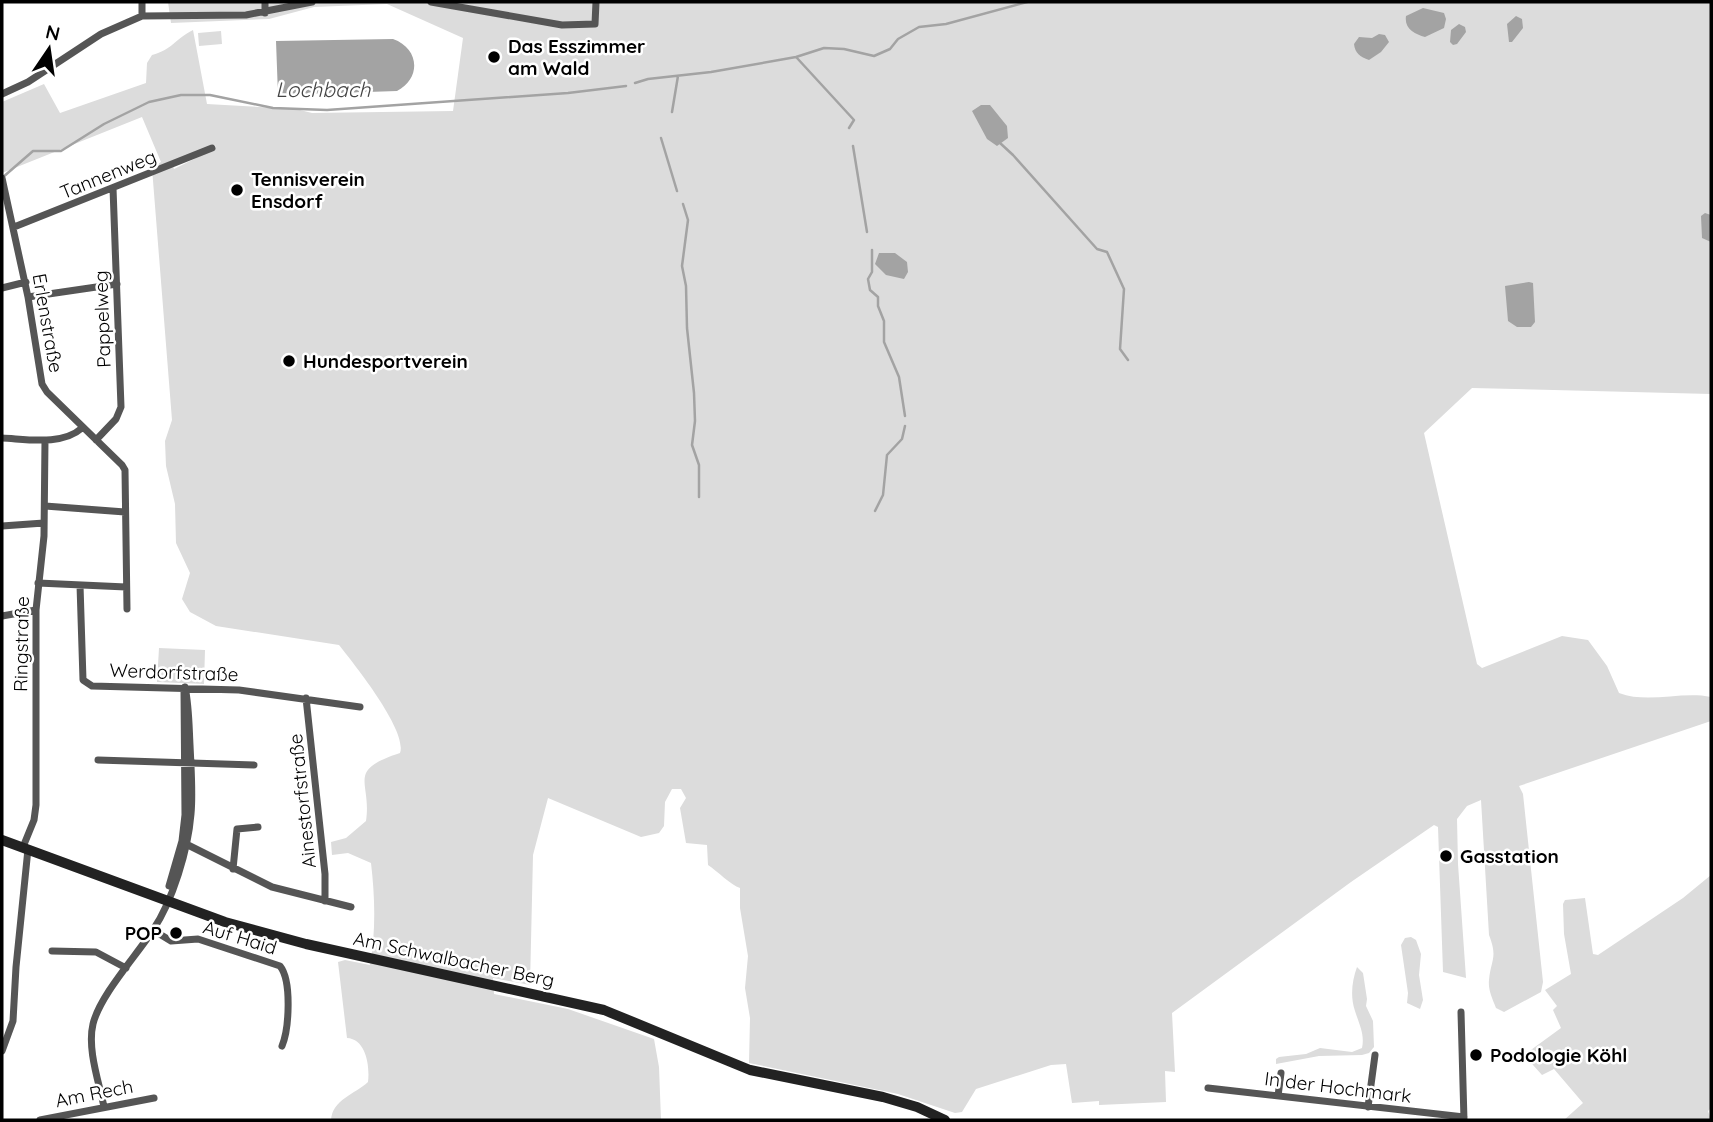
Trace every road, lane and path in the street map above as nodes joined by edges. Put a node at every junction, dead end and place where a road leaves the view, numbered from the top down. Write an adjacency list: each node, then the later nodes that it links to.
1 (142, 2): 7 (street)
2 (265, 2): 6 (street)
3 (312, 2): 6 (street)
4 (431, 2): 5 (street)
5 (596, 2)
6 (265, 13): 7 (street)
7 (142, 16): 8 (street)
8 (2, 94)
9 (212, 148): 11 (street, Tannenweg)
10 (2, 180): 12 (street, Erlenstraße)
11 (113, 188): 12 (street, Tannenweg); 14 (street, Pappelweg)
12 (14, 228): 13 (street, Erlenstraße)
13 (26, 282): 15 (street); 16 (street, Erlenstraße)
14 (117, 284): 16 (street); 20 (street, Pappelweg)
15 (2, 288)
16 (29, 297): 17 (street, Erlenstraße)
17 (82, 428): 19 (street); 20 (street, Erlenstraße)
18 (2, 438): 19 (street)
19 (45, 440): 21 (street, Ringstraße)
20 (96, 440): 22 (street, Erlenstraße)
21 (45, 506): 22 (street); 23 (street, Ringstraße)
22 (125, 512): 27 (street, Erlenstraße)
23 (44, 523): 24 (street); 25 (street, Ringstraße)
24 (2, 526)
25 (38, 583): 26 (street); 29 (street, Ringstraße)
26 (80, 585): 27 (street); 31 (street, Werdorfstraße)
27 (126, 587): 28 (street, Erlenstraße)
28 (127, 609)
29 (36, 610): 30 (street); 40 (street, Ringstraße)
30 (2, 616)
31 (185, 687): 32 (street, Werdorfstraße); 35 (street)
32 (306, 698): 33 (street, Werdorfstraße); 43 (street, Ainestorfstraße)
33 (360, 706)
34 (98, 760): 35 (street)
35 (188, 762): 36 (street); 39 (street)
36 (254, 765)
37 (258, 827): 41 (street)
38 (2, 840): 40 (main road, Am Schwalbacher Berg)
39 (184, 842): 41 (street); 42 (street)
40 (26, 848): 42 (main road, Am Schwalbacher Berg); 49 (street, Ringstraße)
41 (233, 869): 43 (street)
42 (167, 901): 45 (street); 61 (main road, Am Schwalbacher Berg)
43 (325, 901): 44 (street)
44 (351, 907)
45 (153, 930): 47 (street); 50 (street, Auf Haid)
46 (52, 951): 47 (street)
47 (126, 968): 57 (street)
48 (1461, 1012): 59 (street)
49 (5, 1037): 51 (street)
50 (282, 1046)
51 (2, 1051)
52 (1375, 1055): 58 (street)
53 (1281, 1073): 55 (street)
54 (1208, 1088): 55 (street, In der Hochmark)
55 (1278, 1096): 58 (street, In der Hochmark)
56 (154, 1098): 57 (street, Am Rech)
57 (104, 1107): 60 (street, Am Rech)
58 (1368, 1107): 59 (street, In der Hochmark)
59 (1464, 1119)
60 (40, 1120)
61 (946, 1120)

